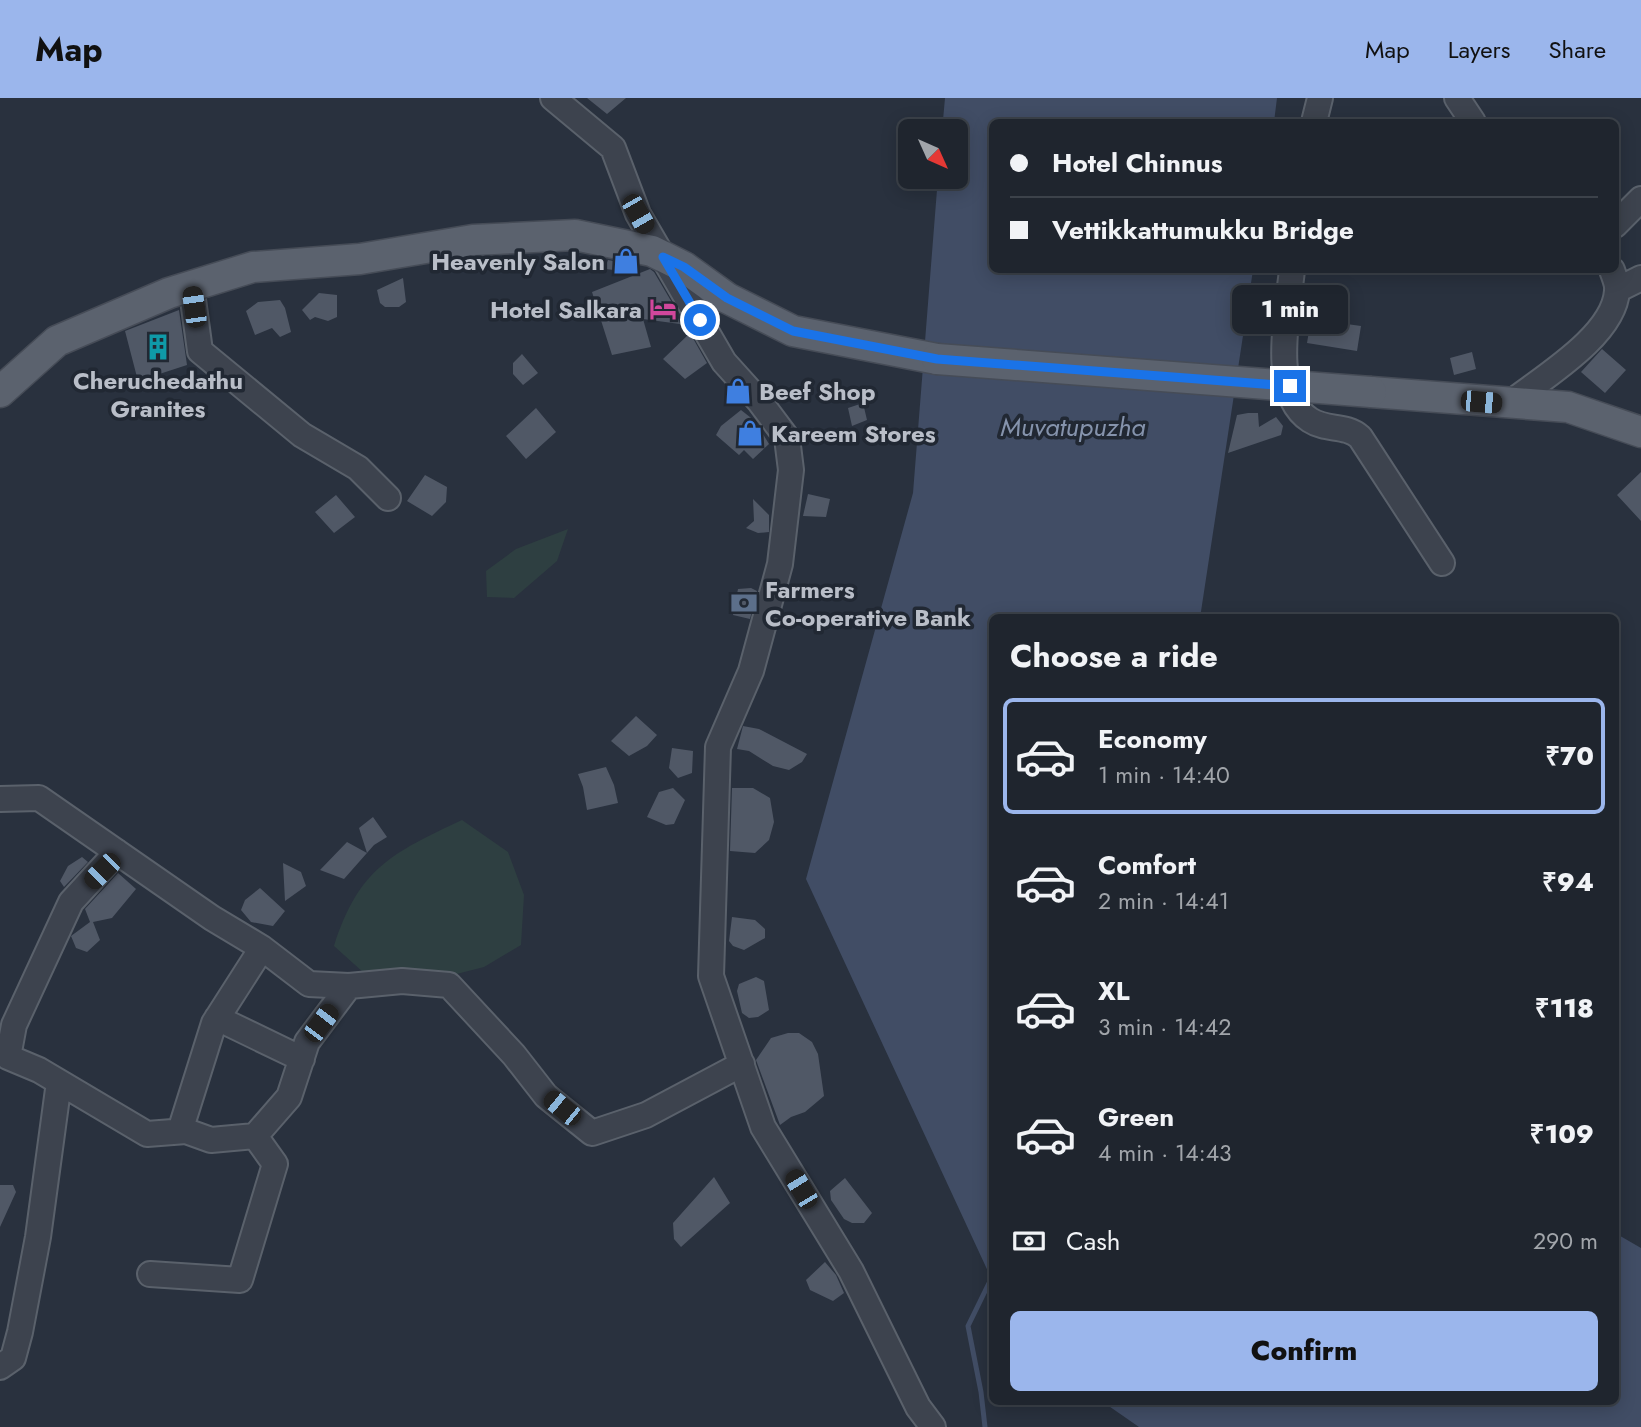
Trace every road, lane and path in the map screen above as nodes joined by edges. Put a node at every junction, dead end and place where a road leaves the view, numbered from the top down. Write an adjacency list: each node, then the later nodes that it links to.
1 (553, 98): 8 (street)
2 (1320, 98): 4 (street)
3 (1457, 98): 5 (street)
4 (1315, 119)
5 (1471, 119)
6 (1641, 199): 7 (street)
7 (1619, 221)
8 (663, 257): 12 (main road); 14 (main road, bridge); 24 (street)
9 (1292, 273): 17 (street)
10 (1641, 278): 11 (street)
11 (1615, 280): 14 (street)
12 (191, 285): 13 (main road); 16 (street)
13 (0, 392)
14 (1509, 404): 15 (main road)
15 (1641, 432)
16 (388, 498)
17 (1442, 563)
18 (0, 799): 19 (street)
19 (117, 852): 20 (street); 25 (street)
20 (262, 948): 21 (street); 22 (street)
21 (349, 986): 23 (street); 24 (street)
22 (217, 1018): 23 (street); 26 (street)
23 (302, 1059): 27 (street)
24 (742, 1064): 30 (street)
25 (58, 1082): 26 (street); 29 (street)
26 (180, 1131): 27 (street)
27 (255, 1136): 28 (street)
28 (150, 1274)
29 (0, 1367)
30 (933, 1427)

